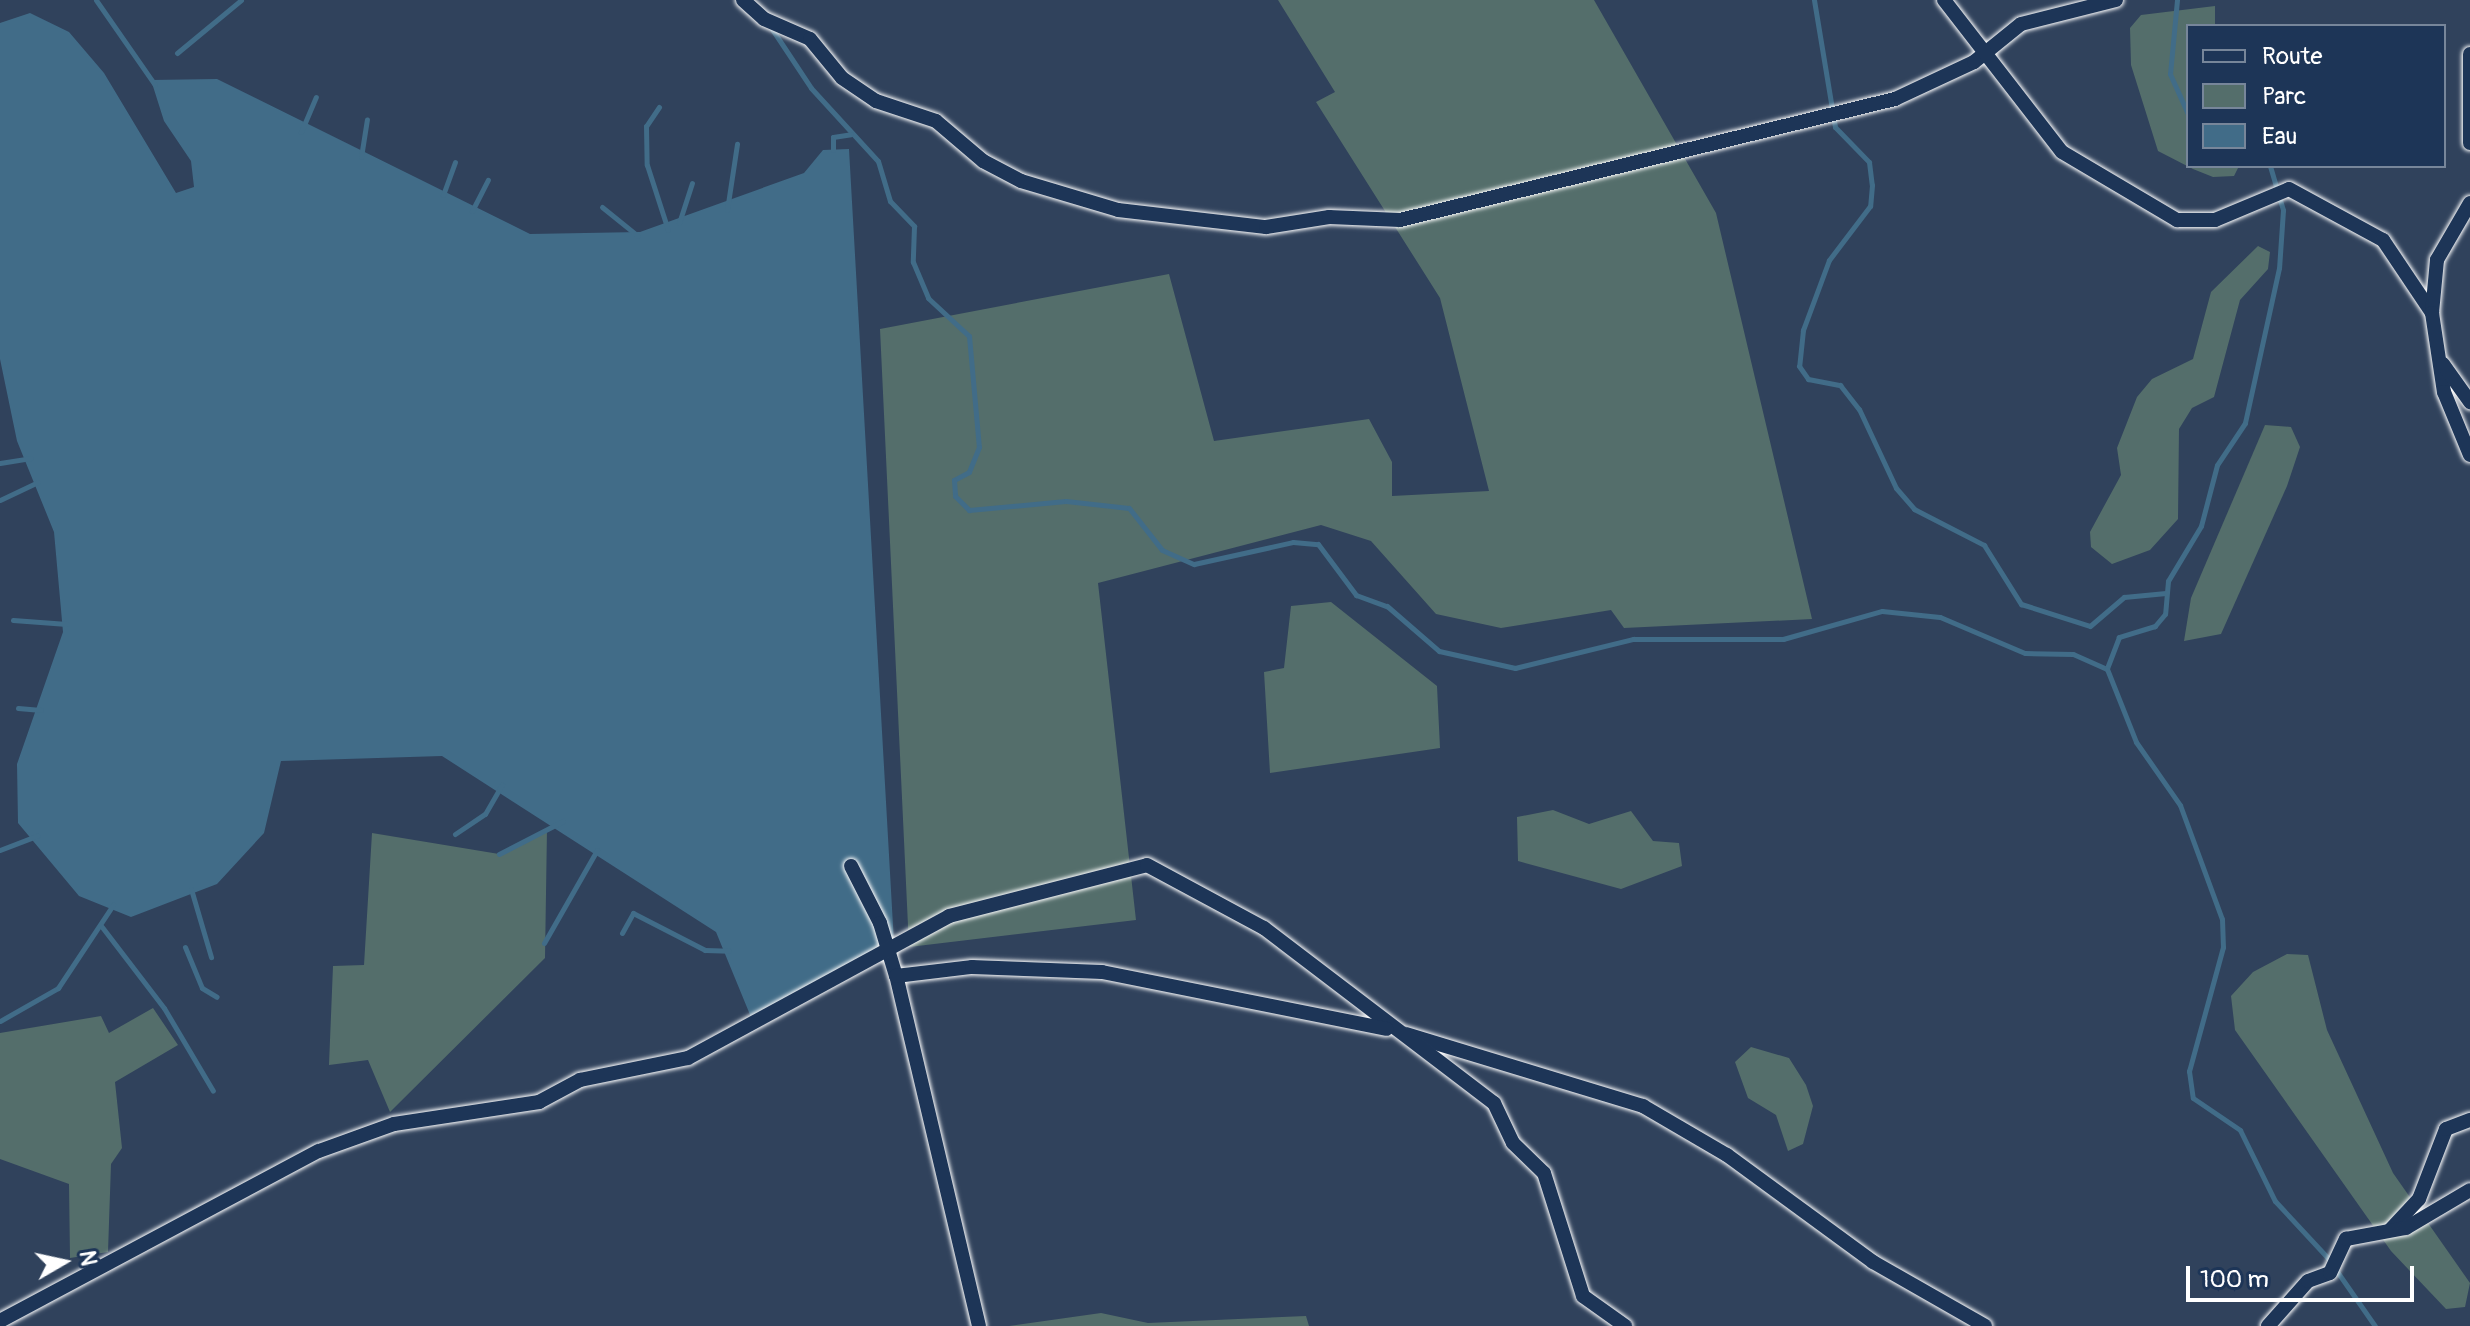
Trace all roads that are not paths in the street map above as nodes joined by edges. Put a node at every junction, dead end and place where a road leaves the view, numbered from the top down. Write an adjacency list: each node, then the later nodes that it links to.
1 (743, 0): 4 (street)
2 (1944, 0): 4 (street)
3 (2116, 0): 4 (street)
4 (1986, 51): 8 (street)
5 (2470, 54): 6 (street)
6 (2470, 143)
7 (2470, 203): 8 (street)
8 (2432, 313): 9 (street)
9 (2439, 357): 10 (street); 11 (street)
10 (2470, 402)
11 (2470, 455)
12 (851, 866): 13 (street)
13 (889, 951): 14 (street); 15 (street); 19 (street)
14 (896, 976): 15 (street); 20 (street)
15 (1394, 1030): 21 (street); 22 (street)
16 (2470, 1120): 18 (street)
17 (2470, 1190): 18 (street)
18 (2390, 1230): 23 (street)
19 (0, 1321)
20 (979, 1326)
21 (1625, 1326)
22 (1985, 1326)
23 (2268, 1326)

